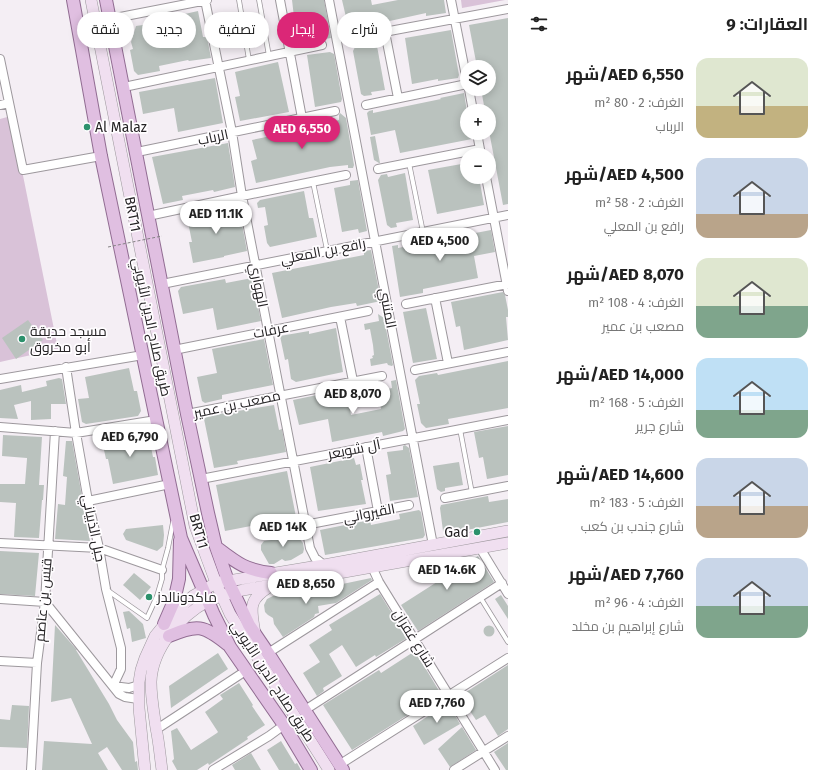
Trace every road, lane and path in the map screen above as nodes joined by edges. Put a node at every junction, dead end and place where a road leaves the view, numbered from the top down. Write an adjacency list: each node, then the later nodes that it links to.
1 (73, 0): 39 (main road, طريق صلاح الدين الأيوبي)
2 (91, 0): 109 (main road, BRT11)
3 (106, 0): 11 (main road, طريق صلاح الدين الأيوبي)
4 (206, 0): 12 (street, الهواري); 14 (street)
5 (239, 0): 13 (lane)
6 (259, 0): 23 (lane)
7 (280, 0): 22 (street)
8 (329, 0): 51 (street, المتنبي)
9 (451, 0): 15 (street)
10 (508, 9): 15 (street)
11 (109, 12)
12 (208, 12)
13 (241, 12)
14 (134, 14)
15 (455, 19): 16 (street); 26 (street)
16 (392, 31)
17 (116, 48): 29 (main road, طريق صلاح الدين الأيوبي)
18 (214, 48): 27 (street, الهواري)
19 (247, 48): 25 (lane)
20 (308, 48): 22 (street)
21 (388, 48): 30 (street)
22 (290, 52): 23 (street); 35 (street)
23 (269, 56): 25 (street)
24 (0, 59): 31 (street)
25 (249, 60): 27 (street)
26 (463, 60)
27 (218, 67): 29 (street); 36 (street, الهواري)
28 (460, 85): 30 (street)
29 (124, 87): 37 (main road, طريق صلاح الدين الأيوبي)
30 (398, 98): 33 (street)
31 (9, 103): 32 (street); 39 (street)
32 (0, 105)
33 (366, 105)
34 (335, 111): 35 (street, الرباب)
35 (302, 118): 36 (street, الرباب)
36 (232, 132): 37 (street, الرباب); 45 (street, الهواري)
37 (137, 152): 47 (main road, طريق صلاح الدين الأيوبي)
38 (460, 155): 40 (street)
39 (101, 156): 64 (main road, طريق صلاح الدين الأيوبي)
40 (409, 163): 41 (street); 49 (lane)
41 (378, 169)
42 (346, 176): 43 (street)
43 (314, 182): 45 (street); 53 (lane)
44 (487, 184): 48 (street)
45 (242, 196): 47 (street); 54 (street, الهواري)
46 (508, 215): 48 (street, رافع بن المعلي)
47 (148, 216): 55 (main road, طريق صلاح الدين الأيوبي)
48 (494, 218): 49 (street, رافع بن المعلي); 56 (street)
49 (423, 232): 51 (street, رافع بن المعلي)
50 (162, 236): 52 (path, bridge)
51 (375, 241): 53 (street, رافع بن المعلي); 79 (street, المتنبي)
52 (108, 247)
53 (327, 250): 54 (street, رافع بن المعلي)
54 (255, 264): 55 (street, رافع بن المعلي); 61 (street, الهواري)
55 (162, 284): 62 (main road, طريق صلاح الدين الأيوبي)
56 (508, 287): 57 (street)
57 (435, 298): 58 (street); 65 (street)
58 (406, 304)
59 (368, 311): 60 (street, عرفات)
60 (340, 317): 61 (street, عرفات); 70 (street)
61 (268, 331): 62 (street, عرفات); 71 (street, الهواري)
62 (174, 350): 72 (main road, طريق صلاح الدين الأيوبي)
63 (508, 352): 65 (street)
64 (143, 355): 66 (street); 73 (main road, طريق صلاح الدين الأيوبي)
65 (448, 363): 67 (street)
66 (66, 367): 69 (street); 78 (street, جبل الذبياني)
67 (415, 370)
68 (382, 376): 70 (street, مصعب بن عمير)
69 (0, 379)
70 (353, 381): 71 (street, مصعب بن عمير)
71 (280, 395): 72 (street, مصعب بن عمير); 81 (street, الهواري)
72 (187, 414): 82 (main road, طريق صلاح الدين الأيوبي)
73 (156, 420): 78 (street); 83 (main road, طريق صلاح الدين الأيوبي)
74 (508, 420): 76 (street, آل شويعر)
75 (0, 427): 77 (street)
76 (460, 429): 79 (street, آل شويعر); 85 (lane)
77 (55, 431): 78 (street); 97 (street, قيس بن عاصم)
78 (76, 433): 87 (street, جبل الذبياني)
79 (413, 438): 80 (street, آل شويعر); 96 (street, المتنبي)
80 (366, 447): 81 (street, آل شويعر); 90 (street)
81 (293, 461): 82 (street, آل شويعر); 91 (street, الهواري)
82 (201, 479): 98 (main road, طريق صلاح الدين الأيوبي)
83 (170, 484): 87 (street); 89 (main road, طريق صلاح الدين الأيوبي)
84 (508, 486): 85 (street)
85 (472, 493): 86 (street)
86 (445, 498)
87 (88, 501): 99 (street, جبل الذبياني)
88 (409, 505): 90 (street, القيرواني)
89 (175, 511): 93 (main road, طريق صلاح الدين الأيوبي); 103 (lane)
90 (378, 511): 91 (street, القيرواني)
91 (305, 525): 101 (street, الهواري)
92 (508, 531): 96 (main road)
93 (181, 538): 111 (main road, طريق صلاح الدين الأيوبي); 115 (main road)
94 (0, 543): 97 (street)
95 (508, 543): 100 (main road)
96 (433, 545): 101 (main road)
97 (48, 546): 99 (street); 114 (street, قيس بن عاصم)
98 (216, 547): 104 (main road); 105 (main road, طريق صلاح الدين الأيوبي)
99 (99, 548): 103 (street); 108 (street, جبل الذبياني)
100 (480, 548): 102 (main road); 107 (street)
101 (324, 565): 104 (main road)
102 (372, 568): 104 (main road); 106 (street, شارع غفران)
103 (162, 570): 108 (lane)
104 (272, 579): 105 (main road); 109 (main road); 116 (main road)
105 (228, 581): 109 (main road, طريق صلاح الدين الأيوبي)
106 (379, 582): 118 (street, شارع غفران); 121 (street)
107 (502, 583): 110 (street); 112 (street)
108 (106, 589): 127 (street, جبل الذبياني)
109 (222, 590): 111 (main road); 116 (main road, طريق صلاح الدين الأيوبي); 135 (main road, BRT11)
110 (508, 594)
111 (206, 596): 115 (main road); 117 (main road); 120 (main road, طريق صلاح الدين الأيوبي)
112 (480, 597): 118 (street); 119 (lane)
113 (0, 599): 114 (street)
114 (45, 602): 124 (street, قيس بن عاصم); 127 (street)
115 (164, 624): 126 (main road)
116 (256, 635): 121 (main road, طريق صلاح الدين الأيوبي)
117 (169, 636): 120 (main road); 132 (main road)
118 (415, 639): 128 (street, شارع غفران); 130 (street)
119 (508, 642)
120 (230, 647): 125 (main road, طريق صلاح الدين الأيوبي)
121 (268, 653): 130 (main road, طريق صلاح الدين الأيوبي)
122 (508, 658): 128 (street)
123 (0, 661): 124 (street)
124 (37, 663): 136 (street, قيس بن عاصم)
125 (247, 670): 131 (main road, طريق صلاح الدين الأيوبي); 132 (street)
126 (139, 685): 127 (street); 129 (main road)
127 (113, 686): 129 (street)
128 (450, 695): 134 (street, شارع غفران); 135 (street)
129 (138, 699): 137 (main road)
130 (305, 710): 135 (main road, طريق صلاح الدين الأيوبي)
131 (284, 725): 139 (street); 140 (main road, طريق صلاح الدين الأيوبي)
132 (157, 728): 138 (main road)
133 (508, 736): 134 (street)
134 (484, 751): 141 (street); 142 (street, شارع غفران)
135 (337, 768)
136 (31, 770)
137 (145, 770)
138 (162, 770)
139 (213, 770)
140 (311, 770)
141 (454, 770)
142 (495, 770)

